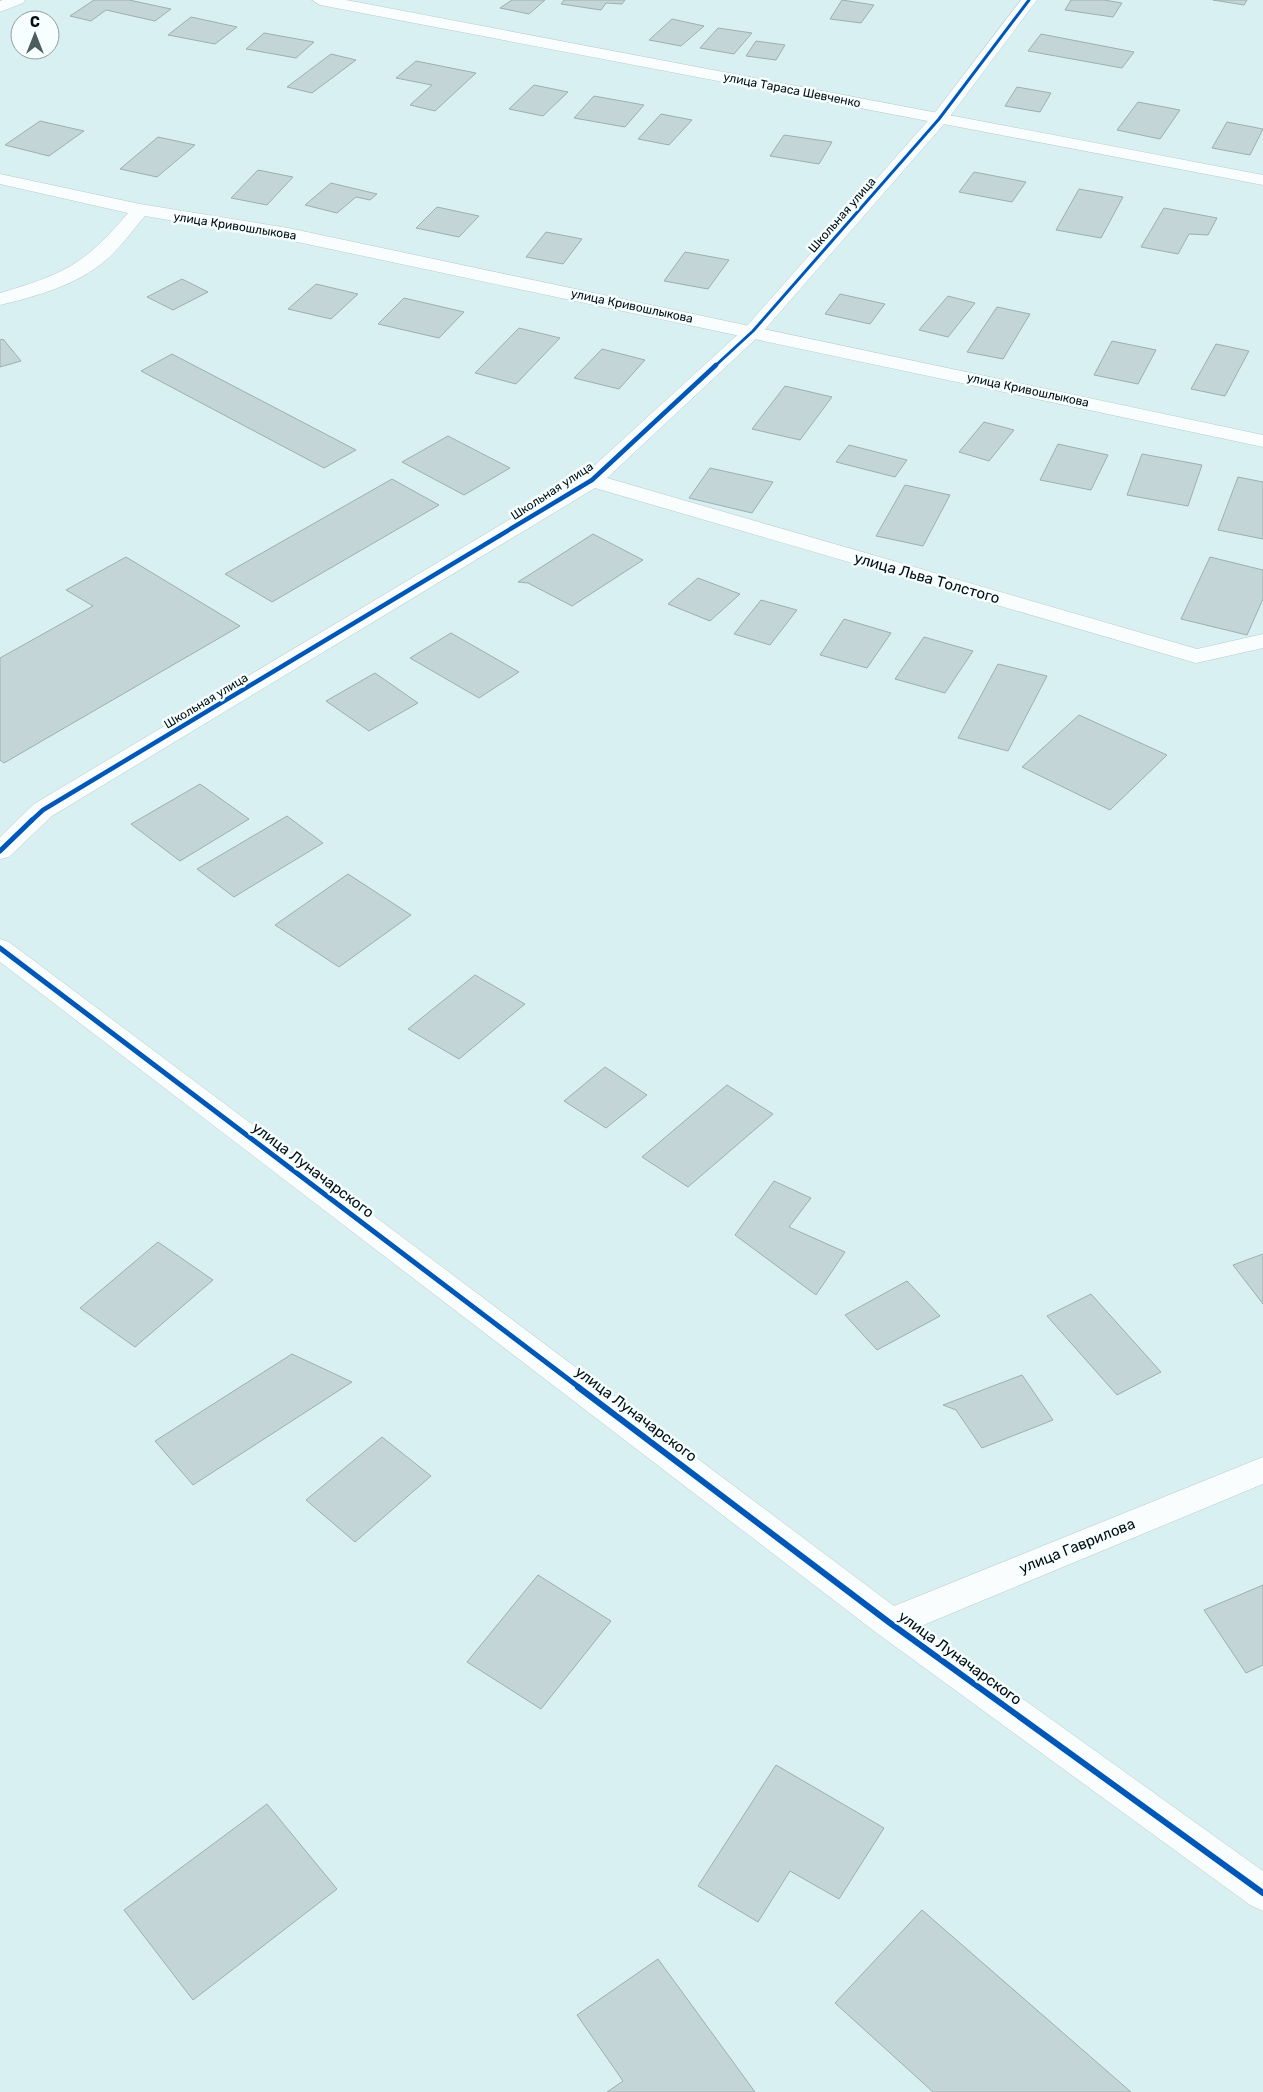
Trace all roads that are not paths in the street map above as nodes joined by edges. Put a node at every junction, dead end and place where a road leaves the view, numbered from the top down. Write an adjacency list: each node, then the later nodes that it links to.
1 (17, 0): 4 (street)
2 (320, 0): 5 (street, улица Тараса Шевченко)
3 (1029, 0): 5 (street, Школьная улица)
4 (0, 7)
5 (939, 119): 7 (street, улица Тараса Шевченко); 10 (street, Школьная улица)
6 (0, 180): 8 (street, улица Кривошлыкова)
7 (1263, 180)
8 (140, 210): 9 (street); 10 (street, улица Кривошлыкова)
9 (0, 299)
10 (753, 331): 11 (street, улица Кривошлыкова); 12 (street, Школьная улица)
11 (1263, 441)
12 (592, 480): 13 (street, улица Льва Толстого); 14 (street, Школьная улица)
13 (1263, 641)
14 (0, 851)
15 (0, 948): 17 (street, улица Луначарского)
16 (1263, 1470): 17 (street, улица Гаврилова)
17 (890, 1623): 18 (street, улица Луначарского)
18 (1263, 1893)

